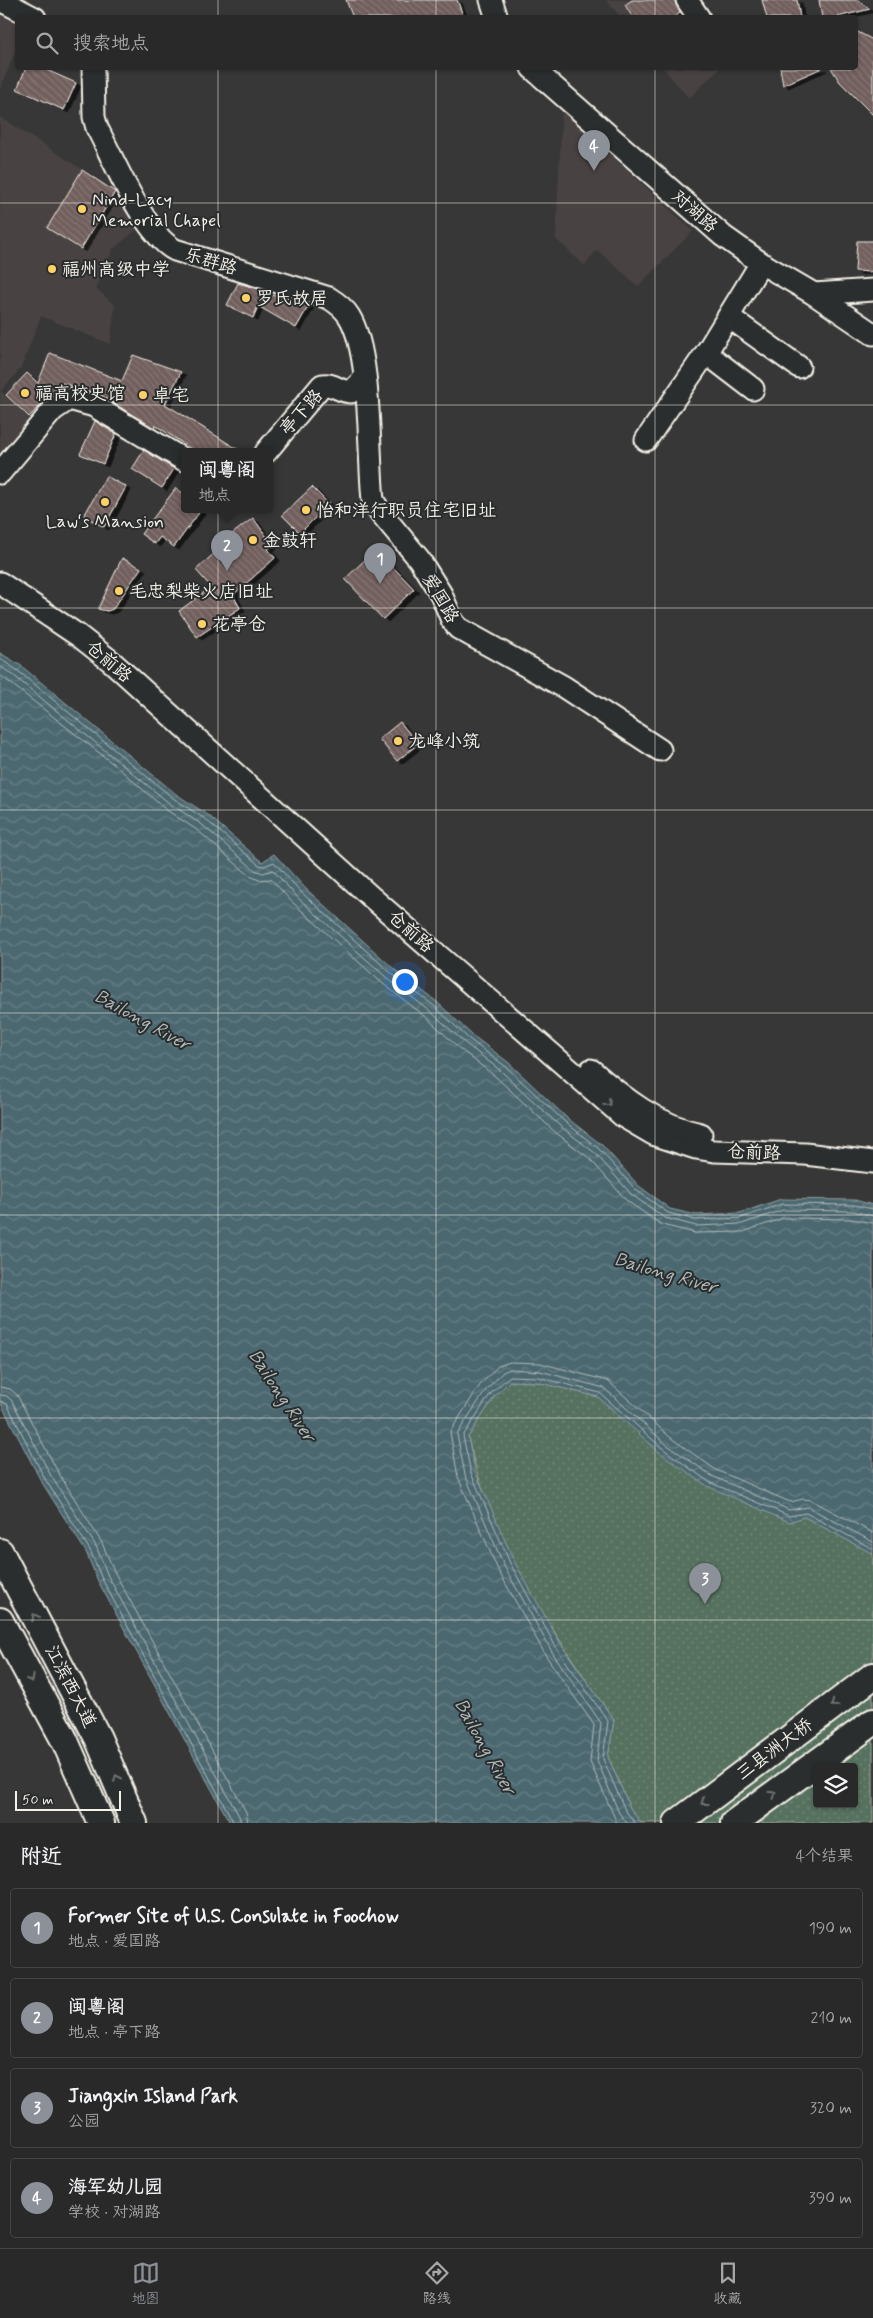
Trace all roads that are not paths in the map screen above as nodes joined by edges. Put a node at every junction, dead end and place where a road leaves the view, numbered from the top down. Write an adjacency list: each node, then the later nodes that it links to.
1 (0, 0): 4 (street)
2 (491, 0): 5 (street)
3 (686, 0): 6 (street)
4 (29, 15)
5 (496, 15)
6 (697, 15)
7 (93, 70): 16 (street, 乐群路)
8 (534, 70): 9 (street, 对湖路)
9 (762, 263): 11 (street, 对湖路); 12 (street)
10 (873, 290): 11 (street)
11 (814, 294): 13 (street, 对湖路)
12 (729, 317): 14 (street); 15 (street)
13 (873, 334)
14 (706, 353): 17 (street); 18 (street)
15 (799, 367)
16 (364, 379): 19 (street, 亭下路); 24 (street, 爱国路)
17 (753, 389)
18 (646, 440)
19 (269, 448)
20 (181, 458): 21 (street)
21 (0, 473)
22 (0, 569): 25 (street, 仓前路)
23 (0, 583): 26 (street, 仓前路, one-way to 26)
24 (660, 750)
25 (873, 1148)
26 (873, 1162)
27 (0, 1552): 32 (main road, 江滨西大道, one-way to 27)
28 (0, 1620): 31 (main road, 江滨西大道, one-way to 31)
29 (873, 1676): 33 (main road, 三县洲大桥, one-way to 33)
30 (873, 1722): 34 (main road, 三县洲大桥, one-way to 30)
31 (101, 1823)
32 (134, 1823)
33 (677, 1823)
34 (734, 1823)

